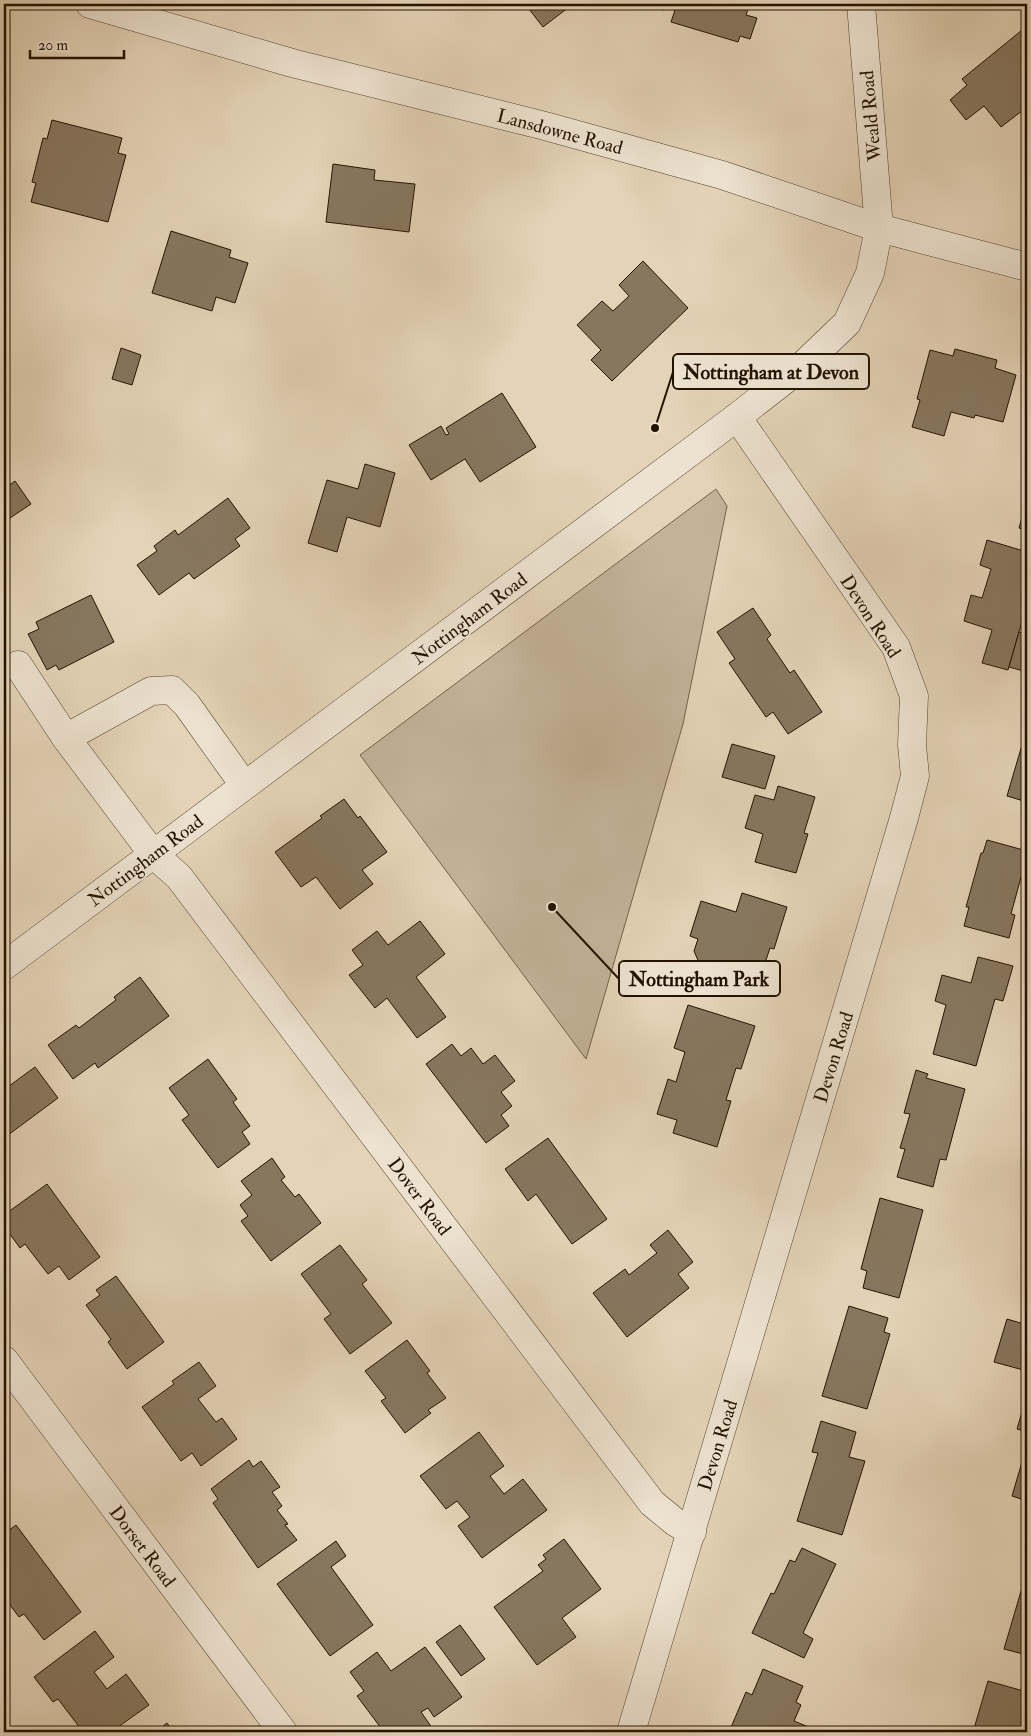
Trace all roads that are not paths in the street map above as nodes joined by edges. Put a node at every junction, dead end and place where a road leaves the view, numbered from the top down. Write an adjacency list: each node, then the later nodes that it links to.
1 (90, 4): 3 (street, Lansdowne Road)
2 (861, 4): 3 (street, Weald Road)
3 (879, 228): 4 (street, Lansdowne Road); 5 (street, Nottingham Road)
4 (1027, 267)
5 (737, 417): 8 (street, Nottingham Road); 12 (street, Devon Road)
6 (18, 665): 7 (street, Dover Road)
7 (66, 738): 8 (street); 9 (street, Dover Road)
8 (244, 786): 9 (street, Nottingham Road)
9 (153, 854): 10 (street, Nottingham Road); 12 (street, Dover Road)
10 (4, 966)
11 (4, 1360): 13 (street, Dorset Road)
12 (692, 1532): 14 (street, Devon Road)
13 (283, 1732)
14 (631, 1732)

